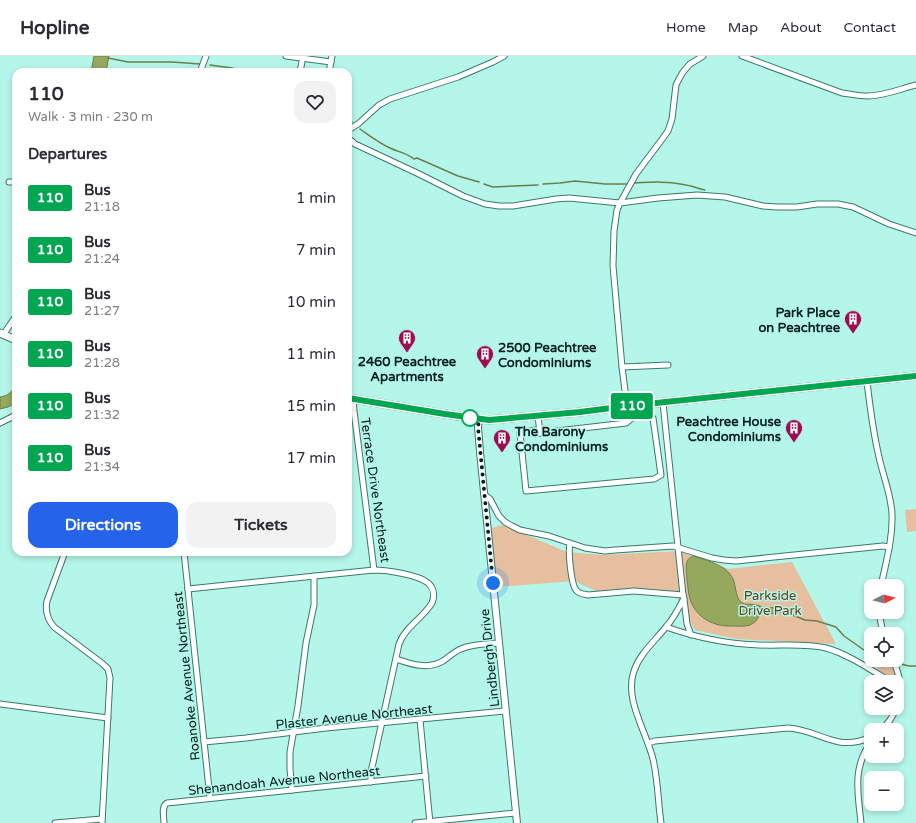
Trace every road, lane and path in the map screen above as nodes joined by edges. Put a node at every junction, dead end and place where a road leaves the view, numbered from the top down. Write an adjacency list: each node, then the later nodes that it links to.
1 (206, 56): 8 (street)
2 (286, 56): 6 (street)
3 (504, 56): 11 (street)
4 (703, 56): 13 (street)
5 (742, 56): 10 (street)
6 (303, 57): 7 (street); 9 (street)
7 (332, 59)
8 (202, 68)
9 (301, 68)
10 (916, 85)
11 (352, 128)
12 (352, 141): 13 (street)
13 (620, 203): 14 (street); 19 (street)
14 (916, 233)
15 (12, 321): 16 (street)
16 (2, 334): 17 (highway)
17 (12, 338)
18 (668, 365): 19 (street)
19 (622, 367): 25 (street)
20 (916, 376): 21 (highway)
21 (867, 382): 24 (highway); 38 (street)
22 (352, 398): 28 (highway)
23 (352, 402): 41 (street, Terrace Drive Northeast)
24 (663, 403): 25 (highway); 32 (street)
25 (627, 406): 26 (highway)
26 (538, 416): 28 (highway); 30 (street)
27 (12, 417): 29 (street)
28 (479, 419): 35 (main road, Lindbergh Drive)
29 (0, 423)
30 (540, 433): 31 (street); 33 (street)
31 (658, 456): 32 (street); 33 (street)
32 (669, 457): 34 (street)
33 (660, 468): 34 (street)
34 (670, 468): 37 (street)
35 (485, 495): 36 (street); 48 (main road, Lindbergh Drive)
36 (570, 544): 37 (street); 45 (street)
37 (678, 547): 38 (street); 45 (street)
38 (889, 547): 43 (street)
39 (64, 556): 53 (street)
40 (184, 556): 44 (street, Roanoke Avenue Northeast)
41 (374, 570): 42 (street); 49 (street, Terrace Drive Northeast)
42 (314, 576): 44 (street); 56 (street)
43 (882, 579)
44 (188, 589): 58 (street, Roanoke Avenue Northeast)
45 (683, 596): 46 (street); 47 (street)
46 (666, 627): 47 (street); 59 (street)
47 (691, 635): 50 (street)
48 (498, 643): 49 (street); 52 (main road, Lindbergh Drive)
49 (396, 658): 55 (street, Terrace Drive Northeast)
50 (879, 675)
51 (0, 704): 53 (street)
52 (505, 711): 54 (street, Plaster Avenue Northeast); 65 (main road, Lindbergh Drive)
53 (108, 718): 66 (street)
54 (420, 720): 55 (street, Plaster Avenue Northeast); 61 (street)
55 (381, 724): 56 (street, Plaster Avenue Northeast); 62 (street, Terrace Drive Northeast)
56 (294, 732): 58 (street, Plaster Avenue Northeast); 63 (street)
57 (864, 740): 59 (street)
58 (204, 742): 64 (street, Roanoke Avenue Northeast)
59 (648, 743): 72 (street)
60 (864, 753): 73 (street)
61 (426, 776): 62 (street, Shenandoah Avenue Northeast); 67 (street)
62 (371, 782): 63 (street, Shenandoah Avenue Northeast)
63 (292, 790): 64 (street, Shenandoah Avenue Northeast)
64 (210, 798): 69 (street, Shenandoah Avenue Northeast)
65 (516, 813): 67 (street); 71 (main road, Lindbergh Drive)
66 (102, 821): 68 (street)
67 (430, 822): 70 (street)
68 (55, 823)
69 (164, 823)
70 (415, 823)
71 (517, 823)
72 (661, 823)
73 (861, 823)

